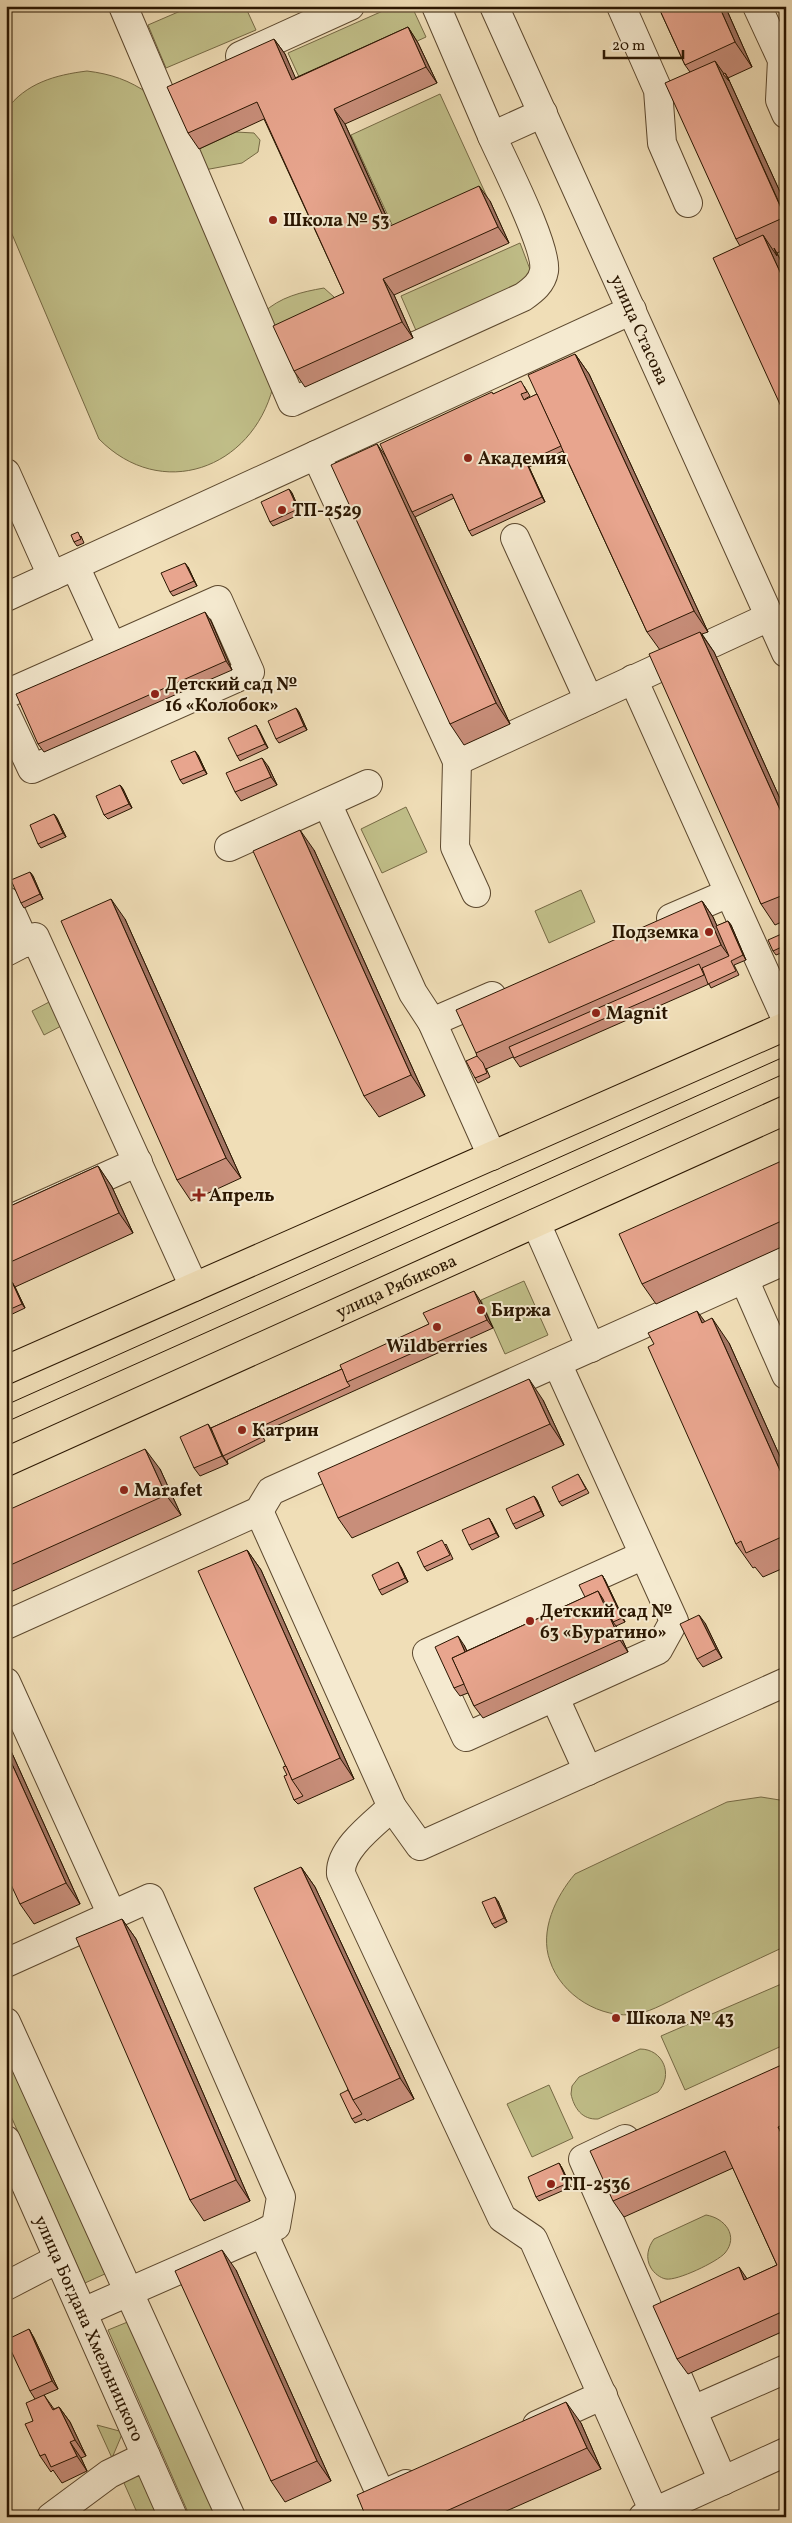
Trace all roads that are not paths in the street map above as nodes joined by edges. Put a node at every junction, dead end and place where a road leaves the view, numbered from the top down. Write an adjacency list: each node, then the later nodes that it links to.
1 (123, 6): 9 (street)
2 (350, 6): 7 (street)
3 (436, 6): 12 (street)
4 (494, 6): 10 (street, улица Стасова)
5 (621, 6): 13 (street)
6 (758, 6): 11 (street)
7 (214, 68)
8 (186, 80): 9 (street)
9 (159, 92): 12 (street)
10 (542, 113): 12 (street); 14 (street, улица Стасова)
11 (786, 114)
12 (492, 136)
13 (688, 203)
14 (632, 310): 15 (street); 20 (street, улица Стасова)
15 (316, 455): 18 (street); 27 (street)
16 (6, 472): 18 (street)
17 (516, 538): 25 (street)
18 (64, 571): 19 (street); 21 (street)
19 (6, 597)
20 (769, 617): 22 (street, улица Стасова); 23 (street)
21 (112, 647): 24 (street); 26 (street)
22 (786, 654)
23 (633, 679): 25 (street); 32 (street)
24 (6, 694)
25 (589, 700): 27 (street)
26 (6, 714)
27 (457, 761): 31 (street)
28 (368, 784): 29 (street)
29 (327, 803): 30 (street); 38 (street)
30 (229, 847)
31 (476, 893)
32 (729, 893): 34 (street); 37 (street)
33 (6, 901): 35 (street)
34 (648, 928)
35 (16, 948): 42 (street)
36 (513, 987): 38 (street)
37 (786, 1019)
38 (432, 1022): 41 (street)
39 (786, 1026): 41 (main road)
40 (786, 1110): 44 (main road, улица Рябикова)
41 (492, 1156): 47 (main road)
42 (138, 1162): 43 (street); 47 (street)
43 (6, 1221)
44 (536, 1223): 48 (street); 52 (main road, улица Рябикова)
45 (786, 1260): 46 (street)
46 (744, 1279): 48 (street); 51 (street)
47 (194, 1287): 50 (main road)
48 (592, 1348): 49 (street)
49 (557, 1363): 53 (street); 54 (street)
50 (6, 1370)
51 (786, 1375)
52 (6, 1462)
53 (259, 1511): 55 (street); 60 (street)
54 (644, 1555): 58 (street); 58 (street)
55 (6, 1625)
56 (6, 1682): 61 (street)
57 (786, 1682): 59 (street)
58 (554, 1696): 59 (street)
59 (588, 1771): 60 (street)
60 (392, 1807): 72 (street)
61 (112, 1915): 62 (street); 66 (street)
62 (6, 1963)
63 (6, 2022): 69 (street)
64 (646, 2130): 73 (street)
65 (6, 2140): 67 (street, улица Богдана Хмельницкого)
66 (263, 2233): 69 (street); 77 (street)
67 (58, 2259): 68 (street); 70 (street, улица Богдана Хмельницкого)
68 (6, 2286)
69 (128, 2292): 70 (street); 82 (street)
70 (83, 2312): 76 (street, улица Богдана Хмельницкого)
71 (786, 2369): 73 (street)
72 (603, 2395): 74 (street); 79 (street)
73 (693, 2410): 78 (street)
74 (514, 2435)
75 (786, 2452): 78 (street)
76 (146, 2456): 80 (street); 81 (street, улица Богдана Хмельницкого)
77 (426, 2475)
78 (723, 2480): 79 (street)
79 (648, 2514)
80 (51, 2517)
81 (173, 2517)
82 (231, 2517)

